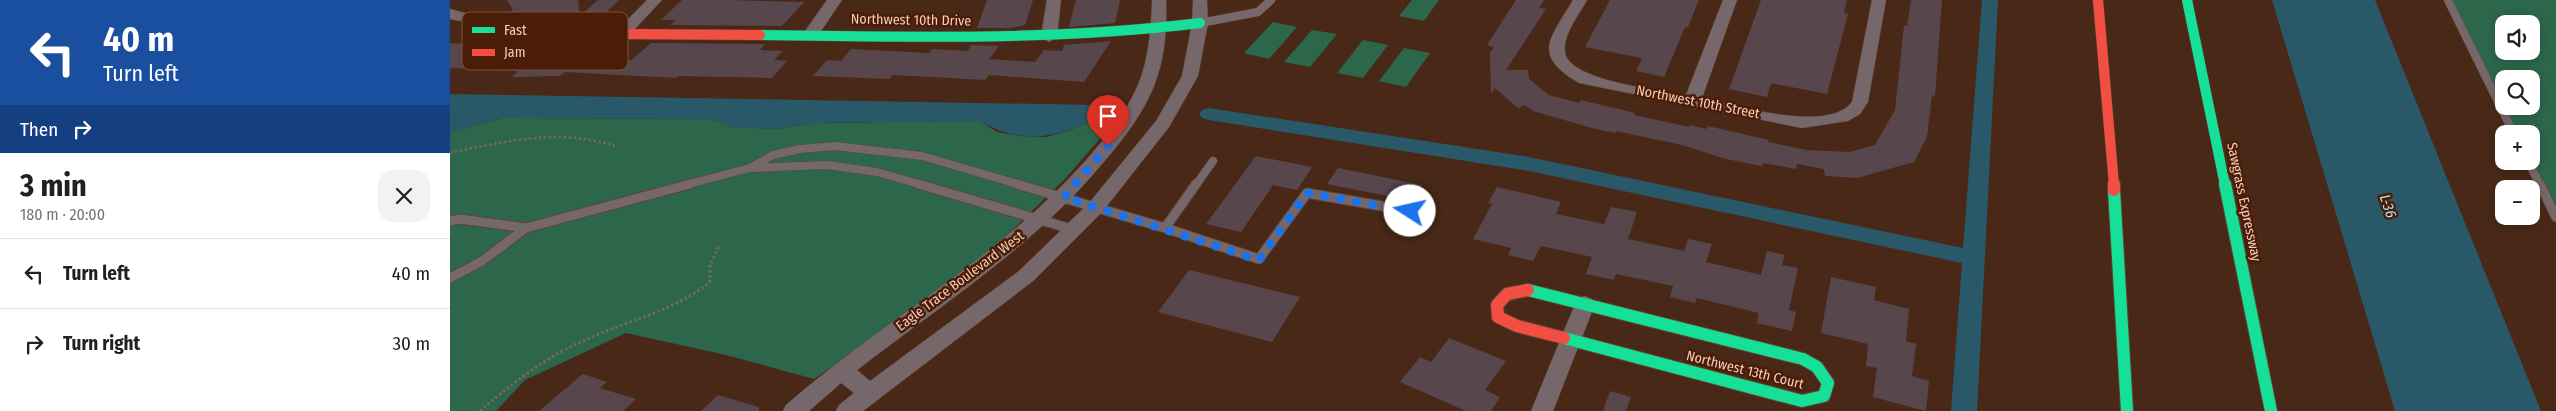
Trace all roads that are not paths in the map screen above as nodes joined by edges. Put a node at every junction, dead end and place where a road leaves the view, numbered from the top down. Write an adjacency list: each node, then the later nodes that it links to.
1 (655, 0): 14 (street)
2 (836, 0): 17 (street)
3 (1054, 0): 18 (street)
4 (1159, 0): 15 (street, Eagle Trace Boulevard West)
5 (1200, 0): 13 (street)
6 (1271, 0): 13 (lane)
7 (1580, 0): 19 (street, Northwest 10th Street)
8 (1730, 0): 19 (street)
9 (1879, 0): 19 (street, Northwest 10th Street)
10 (2098, 0): 41 (main road)
11 (2187, 0): 42 (main road, Sawgrass Expressway)
12 (2448, 0): 20 (lane)
13 (1200, 23): 15 (main road, Northwest 10th Drive); 25 (street)
14 (628, 27)
15 (1160, 29): 18 (main road, Northwest 10th Drive); 24 (street, Eagle Trace Boulevard West)
16 (628, 34): 17 (main road, Northwest 10th Drive)
17 (811, 34): 18 (main road, Northwest 10th Drive)
18 (1049, 37)
19 (1692, 101)
20 (2510, 125)
21 (1213, 161): 31 (lane)
22 (750, 168): 24 (lane); 28 (lane); 30 (lane)
23 (2532, 170): 27 (lane)
24 (1064, 197): 25 (lane); 28 (street, Eagle Trace Boulevard West)
25 (1096, 206): 31 (lane); 32 (street)
26 (1410, 211): 31 (lane)
27 (2556, 217)
28 (1040, 219): 32 (lane); 36 (street, Eagle Trace Boulevard West)
29 (450, 222): 30 (lane)
30 (526, 228): 33 (lane)
31 (1165, 228)
32 (1075, 230): 37 (street)
33 (450, 278)
34 (1584, 304): 35 (street); 35 (main road, Northwest 13th Court); 35 (main road, Northwest 13th Court)
35 (1570, 340): 40 (street)
36 (842, 370): 37 (street); 38 (street, Eagle Trace Boulevard West)
37 (869, 393): 39 (street)
38 (794, 411)
39 (847, 411)
40 (1542, 411)
41 (2127, 411)
42 (2272, 411)

